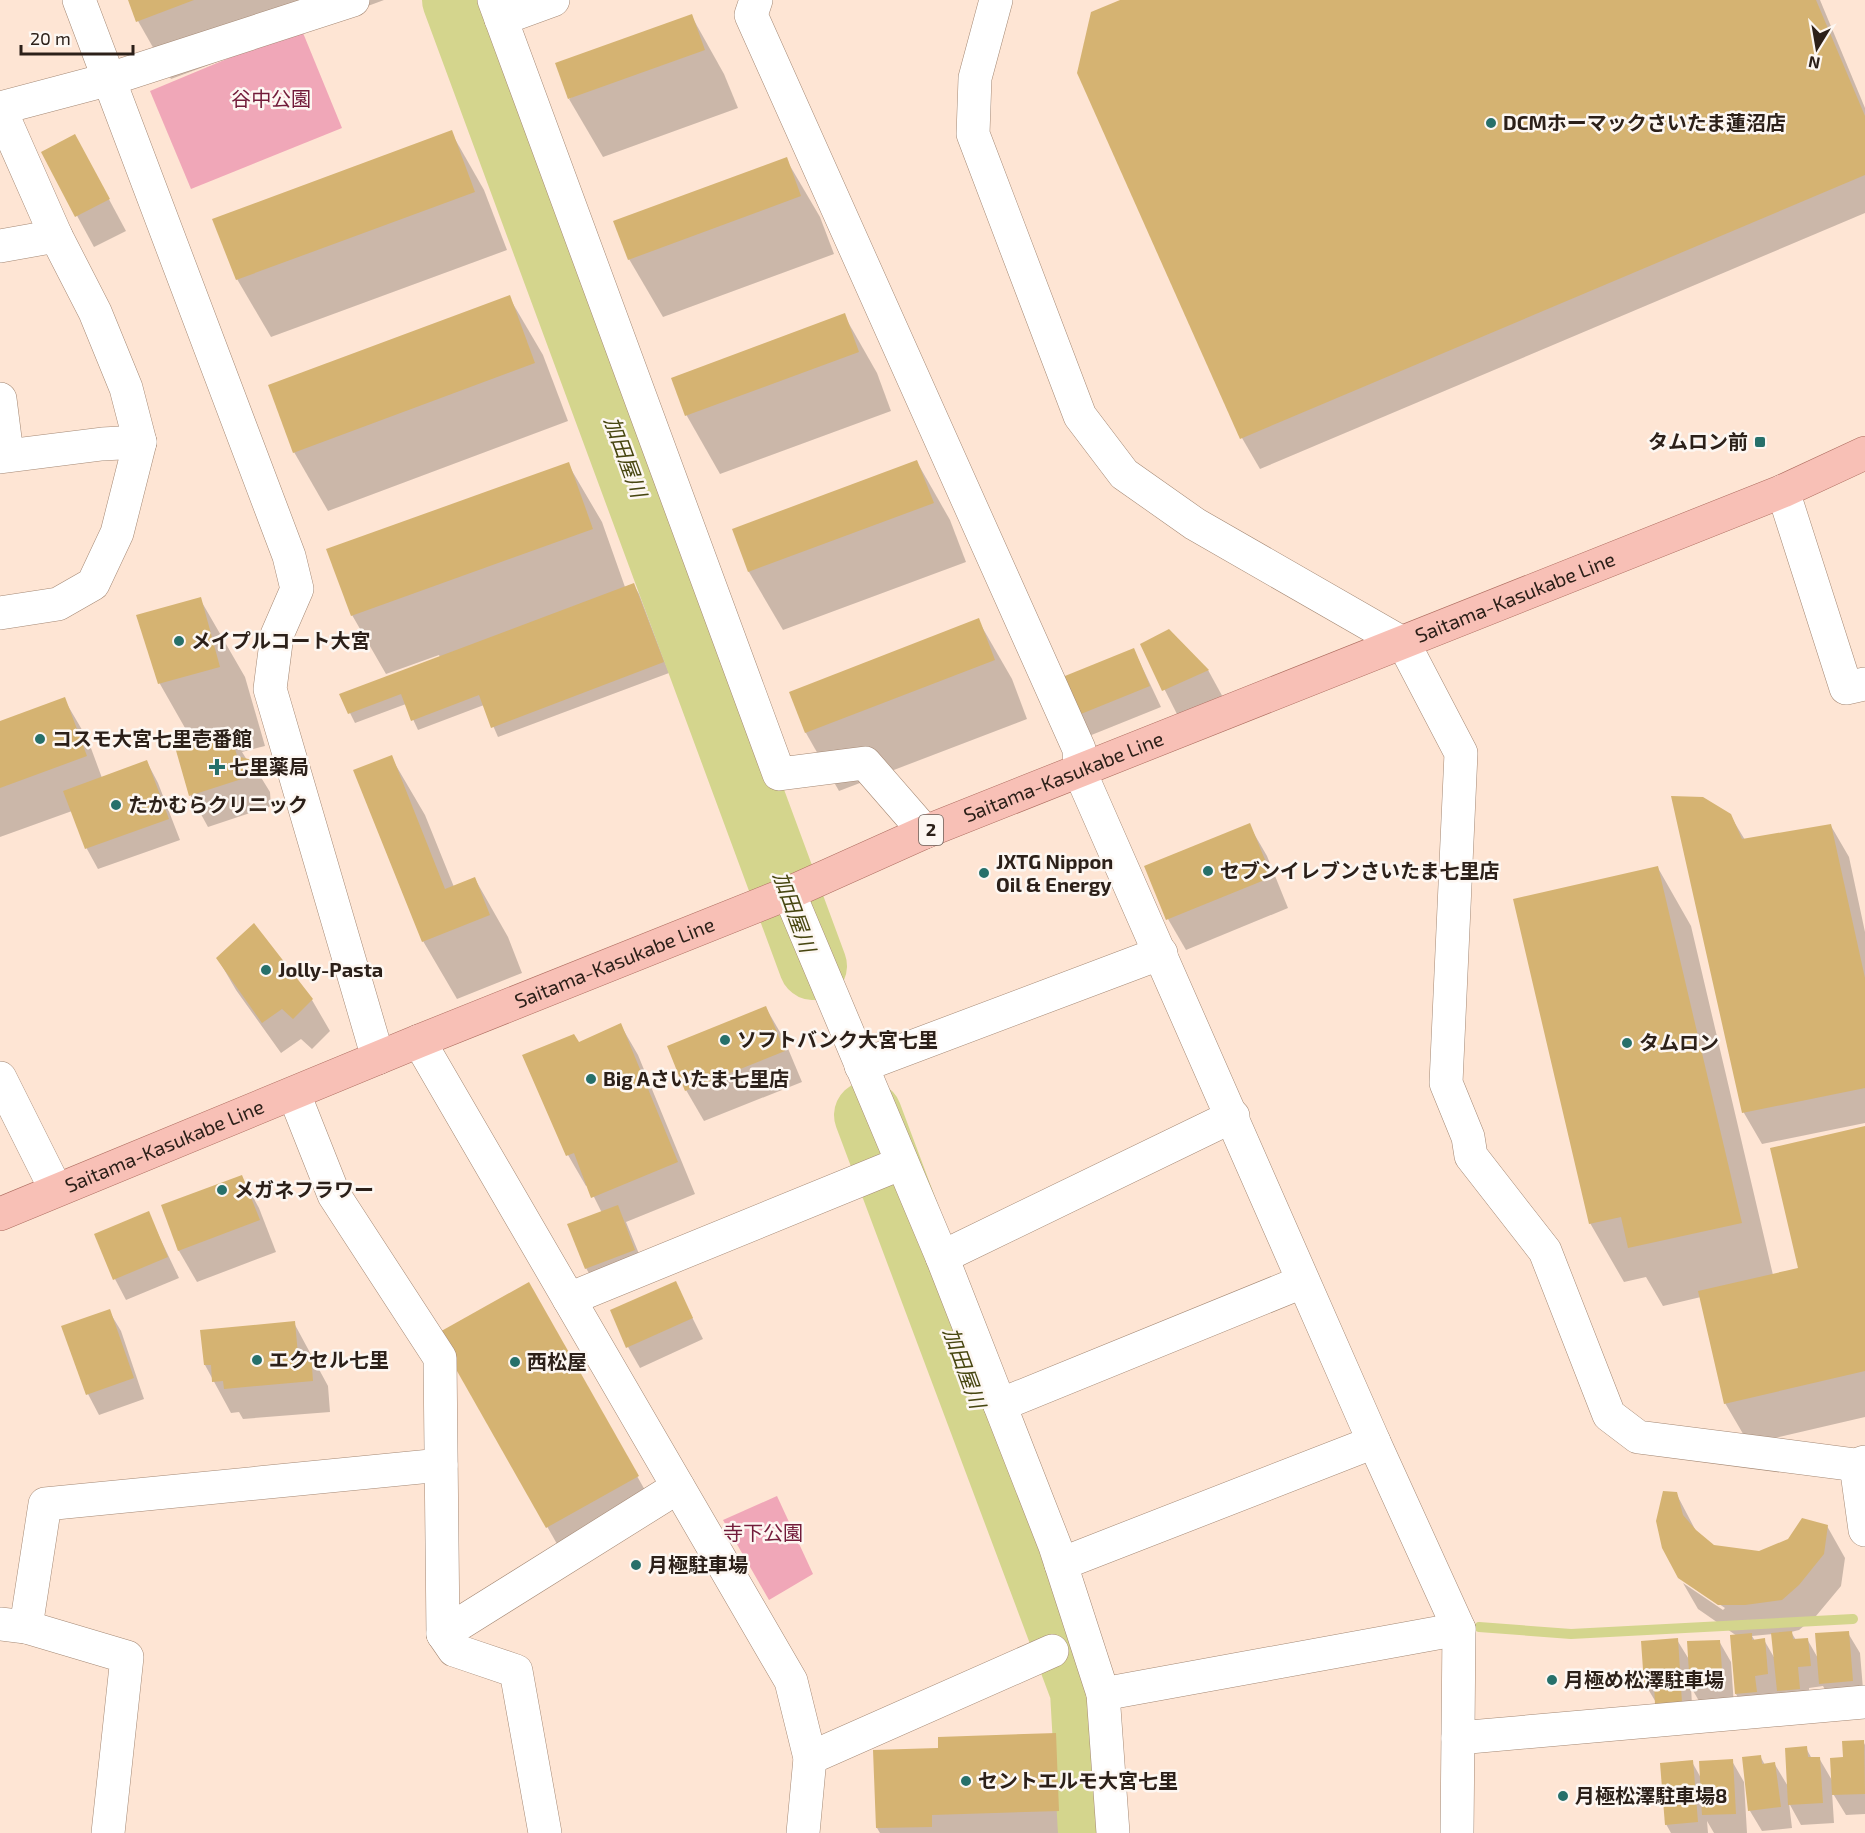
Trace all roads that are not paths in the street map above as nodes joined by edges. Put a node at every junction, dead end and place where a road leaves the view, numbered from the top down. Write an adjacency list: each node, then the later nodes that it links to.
1 (79, 0): 7 (street)
2 (352, 0): 7 (street)
3 (553, 0): 6 (street)
4 (756, 0): 19 (street)
5 (996, 0): 17 (street)
6 (498, 10): 20 (street)
7 (110, 78): 8 (street); 24 (street)
8 (0, 109): 9 (street)
9 (56, 236): 10 (street); 12 (street)
10 (0, 246)
11 (0, 399): 14 (street)
12 (140, 442): 14 (street); 16 (street)
13 (1865, 453): 15 (main road, Saitama-Kasukabe Line / 2)
14 (3, 455)
15 (1783, 491): 17 (main road, Saitama-Kasukabe Line / 2); 18 (street)
16 (0, 613)
17 (1404, 644): 19 (main road, Saitama-Kasukabe Line / 2); 37 (street)
18 (1865, 684)
19 (1080, 772): 20 (main road, Saitama-Kasukabe Line / 2); 22 (street)
20 (925, 832): 21 (main road, Saitama-Kasukabe Line / 2)
21 (789, 893): 23 (main road, Saitama-Kasukabe Line / 2); 25 (street)
22 (1161, 953): 25 (street); 28 (street)
23 (419, 1041): 24 (main road, Saitama-Kasukabe Line / 2); 34 (street)
24 (378, 1058): 27 (main road, Saitama-Kasukabe Line / 2)
25 (861, 1066): 29 (street)
26 (0, 1078): 30 (street)
27 (294, 1094): 30 (main road, Saitama-Kasukabe Line / 2); 38 (street)
28 (1233, 1116): 32 (street); 33 (street)
29 (902, 1163): 32 (street); 34 (street)
30 (56, 1190): 31 (main road, Saitama-Kasukabe Line / 2)
31 (0, 1214)
32 (942, 1257): 35 (street)
33 (1302, 1282): 35 (street); 36 (street)
34 (569, 1299): 39 (street)
35 (1000, 1405): 41 (street)
36 (1374, 1442): 41 (street); 43 (street)
37 (1861, 1464): 40 (street)
38 (441, 1465): 42 (street); 44 (street)
39 (678, 1487): 44 (street); 49 (street)
40 (1865, 1530)
41 (1061, 1564): 46 (street)
42 (13, 1626): 50 (street)
43 (1459, 1629): 46 (street); 48 (street)
44 (443, 1634): 51 (street)
45 (1052, 1651): 49 (street)
46 (1104, 1694): 53 (street)
47 (1865, 1702): 48 (street)
48 (1458, 1738): 54 (street)
49 (810, 1758): 52 (street)
50 (108, 1833)
51 (545, 1833)
52 (803, 1833)
53 (1113, 1833)
54 (1457, 1833)

